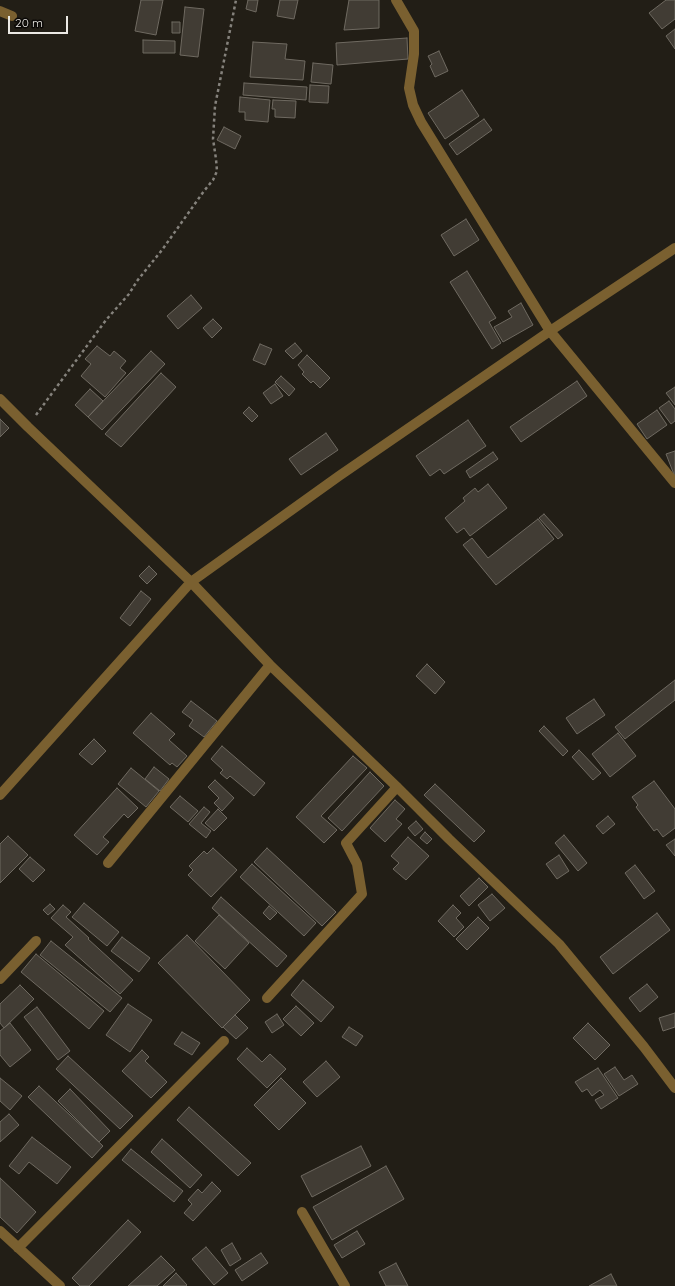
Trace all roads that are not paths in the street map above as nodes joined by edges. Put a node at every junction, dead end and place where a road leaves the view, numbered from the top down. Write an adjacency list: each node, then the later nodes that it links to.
1 (396, 0): 5 (street)
2 (0, 10): 3 (street)
3 (12, 16)
4 (675, 248): 5 (street)
5 (550, 331): 7 (street); 8 (street)
6 (0, 399): 8 (street)
7 (675, 483)
8 (191, 582): 9 (street); 11 (street)
9 (270, 665): 10 (street); 12 (street)
10 (397, 787): 15 (street); 17 (street)
11 (0, 795)
12 (108, 863)
13 (36, 941): 14 (street)
14 (0, 979)
15 (267, 998)
16 (224, 1041): 20 (street)
17 (675, 1088)
18 (302, 1212): 22 (street)
19 (0, 1231): 20 (street)
20 (18, 1248): 21 (street)
21 (60, 1286)
22 (345, 1286)

